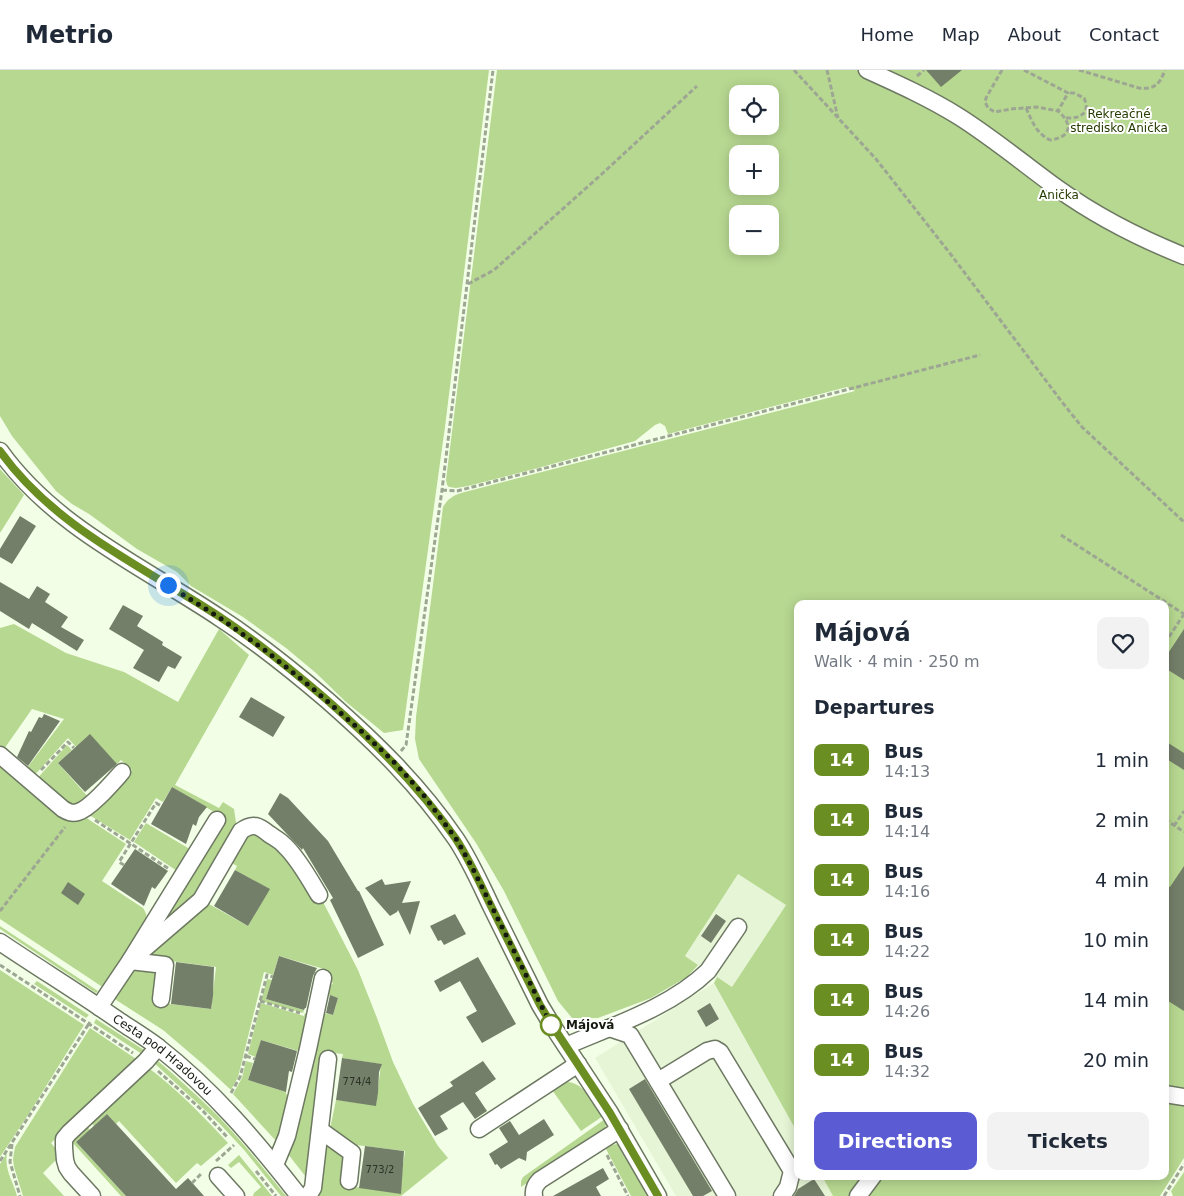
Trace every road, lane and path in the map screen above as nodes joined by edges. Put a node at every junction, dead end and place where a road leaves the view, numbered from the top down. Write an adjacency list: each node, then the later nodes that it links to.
1 (493, 70): 16 (path)
2 (794, 70): 13 (path)
3 (827, 70): 13 (path)
4 (866, 70): 15 (street)
5 (1002, 70): 11 (path)
6 (1024, 70): 10 (path)
7 (1079, 70): 8 (path)
8 (1166, 70)
9 (697, 86): 16 (path)
10 (1068, 93): 12 (path); 14 (path)
11 (1026, 108): 12 (path); 14 (path)
12 (1058, 111): 14 (path)
13 (838, 118): 20 (path)
14 (1066, 118)
15 (1184, 256)
16 (468, 284): 19 (path)
17 (980, 355): 19 (path)
18 (0, 451): 28 (street)
19 (442, 490): 28 (path)
20 (1184, 522)
21 (1061, 535): 22 (path)
22 (1162, 600)
23 (1169, 604): 24 (path)
24 (1184, 614): 25 (path)
25 (1169, 637)
26 (74, 748): 30 (path)
27 (0, 755): 30 (street)
28 (393, 761): 55 (street)
29 (122, 772): 33 (street)
30 (31, 782): 33 (street)
31 (161, 806): 38 (path)
32 (1184, 811): 36 (path)
33 (79, 812): 38 (path); 42 (path)
34 (217, 820): 40 (street)
35 (1169, 822): 36 (path)
36 (1174, 826): 37 (path)
37 (1184, 832)
38 (131, 844): 39 (path); 40 (path)
39 (124, 865)
40 (182, 877): 45 (street)
41 (319, 895): 45 (street)
42 (0, 912)
43 (738, 927): 54 (street)
44 (0, 942): 51 (street, Cesta pod Hradovou)
45 (130, 960): 49 (street); 51 (street)
46 (0, 965): 53 (path)
47 (273, 976): 50 (path)
48 (323, 978): 52 (street)
49 (161, 999)
50 (260, 1002): 52 (path); 57 (path)
51 (99, 1007): 53 (path); 56 (street, Cesta pod Hradovou)
52 (315, 1015): 74 (street)
53 (89, 1024): 60 (path); 70 (path)
54 (609, 1028): 55 (street); 62 (street)
55 (566, 1046): 61 (street)
56 (158, 1047): 60 (street); 74 (street, Cesta pod Hradovou)
57 (246, 1056): 58 (path); 63 (path)
58 (255, 1059)
59 (328, 1059): 68 (street)
60 (146, 1061): 71 (path); 82 (street)
61 (578, 1064): 66 (street); 67 (street)
62 (658, 1081): 90 (street); 91 (street)
63 (231, 1094)
64 (1169, 1095): 65 (street)
65 (1184, 1097)
66 (479, 1129)
67 (620, 1129): 69 (street); 89 (street)
68 (320, 1130): 78 (street); 86 (street)
69 (600, 1142): 87 (street); 88 (path)
70 (12, 1143): 72 (path); 81 (path)
71 (219, 1159)
72 (0, 1161)
73 (1184, 1164): 80 (path)
74 (275, 1165): 85 (street, Cesta pod Hradovou)
75 (253, 1166): 84 (path)
76 (212, 1173): 79 (path); 83 (street)
77 (870, 1180): 92 (street)
78 (349, 1181)
79 (192, 1183)
80 (1166, 1194): 93 (path)
81 (20, 1196)
82 (92, 1196)
83 (236, 1196)
84 (276, 1196)
85 (299, 1196)
86 (308, 1196)
87 (534, 1196)
88 (628, 1196)
89 (658, 1196)
90 (727, 1196)
91 (782, 1196)
92 (858, 1196)
93 (1172, 1196)

